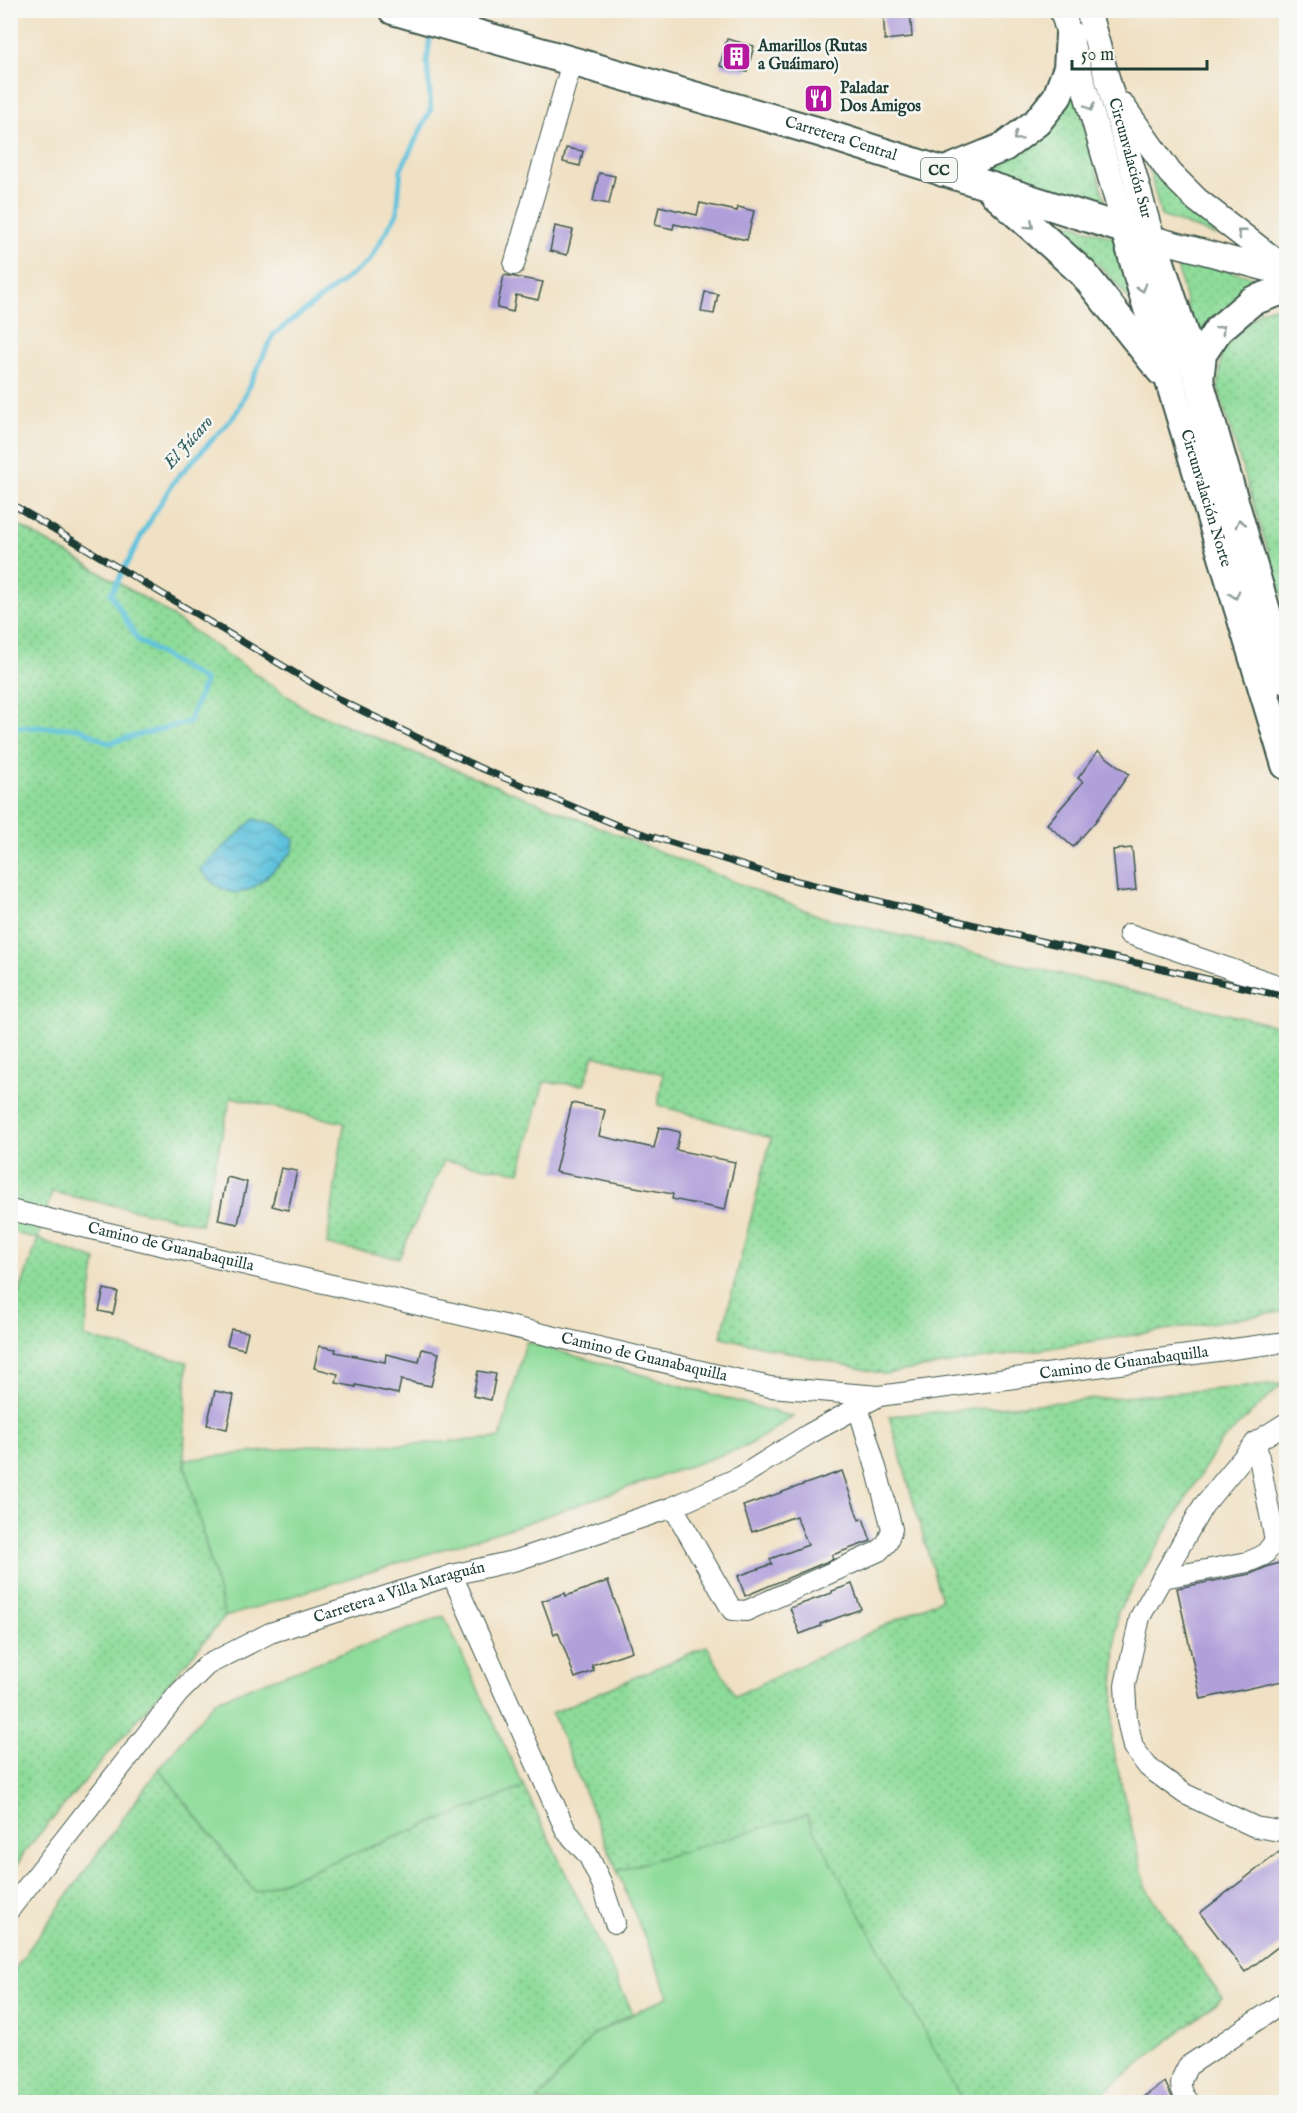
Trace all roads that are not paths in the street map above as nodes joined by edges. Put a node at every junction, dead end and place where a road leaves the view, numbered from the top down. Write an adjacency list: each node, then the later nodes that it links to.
1 (1088, 10): 5 (main road, Circunvalación Sur)
2 (404, 14): 4 (highway, Carretera Central / CC)
3 (1066, 23): 6 (highway, one-way to 6); 8 (main road, Circunvalación Sur, one-way to 8)
4 (572, 62): 6 (highway, Carretera Central / CC); 9 (street)
5 (1110, 86): 8 (main road, Circunvalación Sur); 10 (main road, one-way to 5)
6 (943, 171): 7 (highway, Carretera Central / CC)
7 (986, 186): 8 (highway, Carretera Central / CC); 13 (highway, one-way to 13)
8 (1139, 235): 11 (main road, Carretera Central / CC); 13 (highway, Circunvalación Norte)
9 (514, 265)
10 (1287, 269)
11 (1287, 274)
12 (1287, 289): 13 (highway, one-way to 12)
13 (1186, 384): 14 (highway, Circunvalación Norte, one-way to 13); 15 (highway, Circunvalación Norte, one-way to 15)
14 (1287, 680)
15 (1287, 765)
16 (1129, 934): 17 (street)
17 (1287, 986)
18 (10, 1210): 20 (street, Camino de Guanabaquilla)
19 (1287, 1341): 20 (street, Camino de Guanabaquilla)
20 (879, 1396): 21 (street, Carretera a Villa Maraguán)
21 (858, 1407): 24 (street, Carretera a Villa Maraguán); 24 (street)
22 (1287, 1423): 23 (street)
23 (1256, 1442): 26 (street); 26 (street)
24 (673, 1507): 25 (street, Carretera a Villa Maraguán)
25 (452, 1575): 28 (street, Carretera a Villa Maraguán); 29 (street)
26 (1163, 1578): 27 (street)
27 (1287, 1832)
28 (10, 1910)
29 (615, 1923)
30 (1287, 2001): 31 (street)
31 (1189, 2103)

